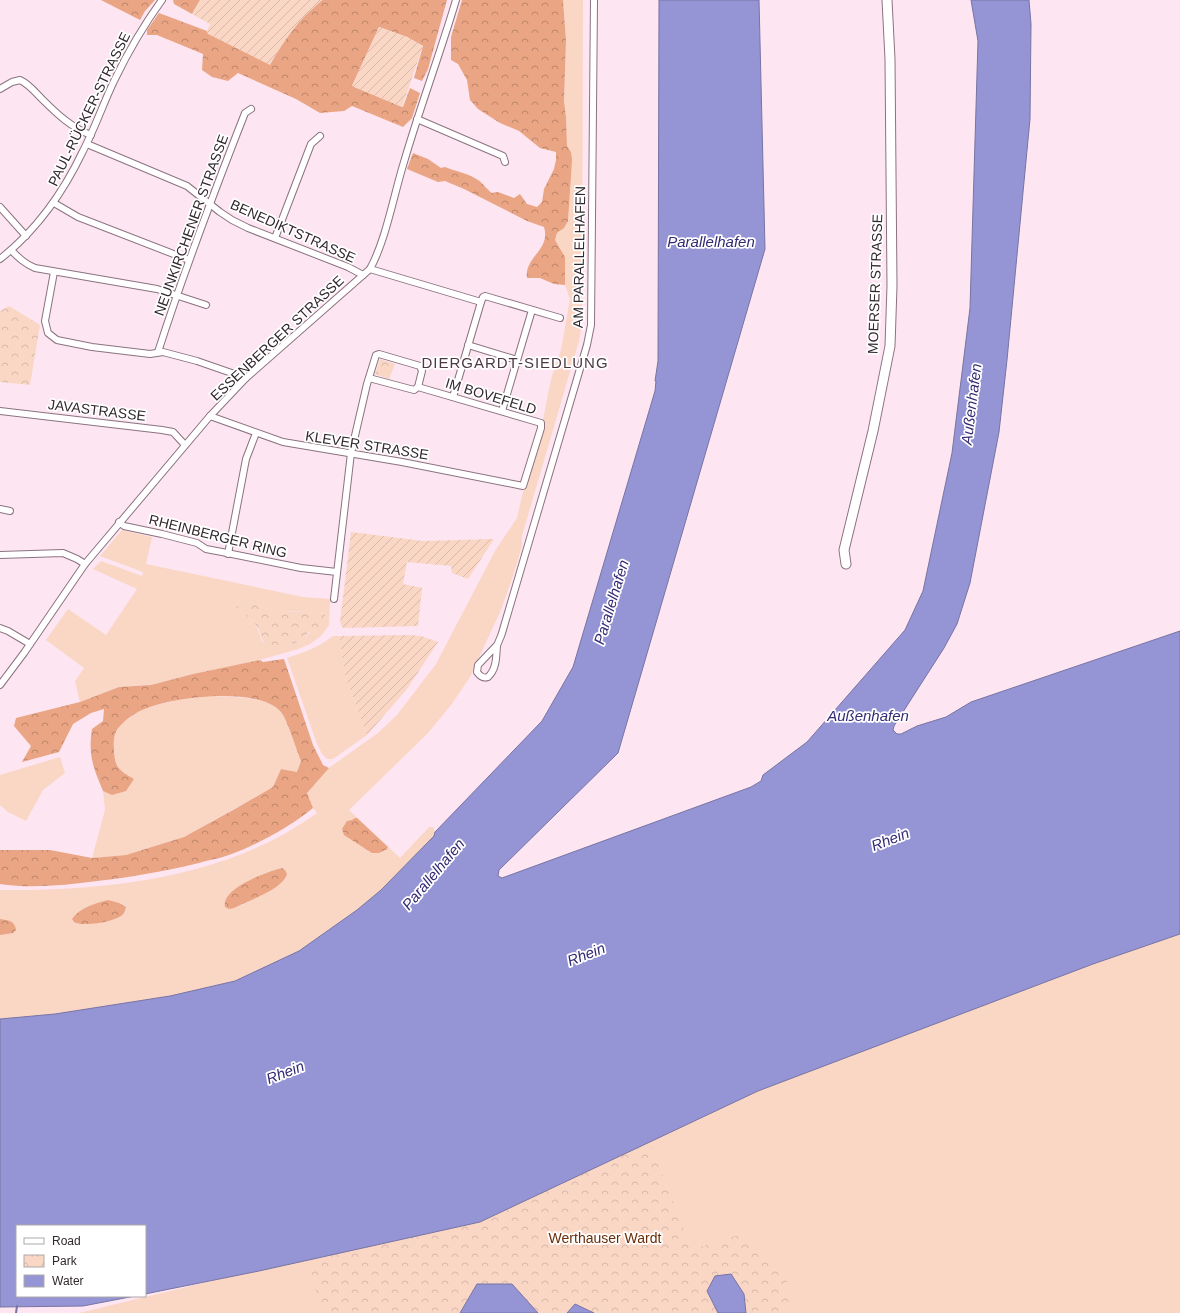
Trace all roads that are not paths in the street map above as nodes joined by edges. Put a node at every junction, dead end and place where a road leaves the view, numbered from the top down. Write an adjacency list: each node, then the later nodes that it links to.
1 (162, 0): 8 (street, PAUL-RÜCKER-STRASSE)
2 (456, 0): 7 (street, ESSENBERGER STRASSE)
3 (594, 0): 53 (street, AM PARALLELHAFEN)
4 (887, 0): 48 (street, MOERSER STRASSE)
5 (0, 89): 8 (street)
6 (251, 109): 13 (street, NEUNKIRCHENER STRASSE)
7 (417, 119): 11 (street); 20 (street, ESSENBERGER STRASSE)
8 (91, 135): 10 (street, PAUL-RÜCKER-STRASSE)
9 (320, 136): 16 (street)
10 (87, 144): 12 (street, PAUL-RÜCKER-STRASSE); 13 (street, BENEDIKTSTRASSE)
11 (505, 162)
12 (54, 203): 15 (street, PAUL-RÜCKER-STRASSE); 19 (street)
13 (210, 203): 16 (street, BENEDIKTSTRASSE); 19 (street, NEUNKIRCHENER STRASSE)
14 (0, 207): 15 (street)
15 (26, 236): 17 (street, PAUL-RÜCKER-STRASSE)
16 (275, 238): 22 (street, BENEDIKTSTRASSE)
17 (11, 250): 18 (street, PAUL-RÜCKER-STRASSE); 21 (street)
18 (0, 259)
19 (189, 260): 23 (street, NEUNKIRCHENER STRASSE)
20 (370, 269): 22 (street, ESSENBERGER STRASSE); 24 (street)
21 (54, 272): 23 (street); 29 (street)
22 (362, 275): 31 (street, ESSENBERGER STRASSE)
23 (176, 295): 25 (street); 29 (street, NEUNKIRCHENER STRASSE)
24 (481, 302): 26 (street); 28 (street)
25 (206, 305)
26 (532, 310): 27 (street); 30 (street)
27 (560, 318)
28 (468, 345): 30 (street); 34 (street)
29 (158, 352): 31 (street)
30 (517, 360): 36 (street)
31 (246, 378): 37 (street, ESSENBERGER STRASSE)
32 (369, 378): 33 (street, IM BOVEFELD); 33 (street); 40 (street)
33 (418, 387): 34 (street, IM BOVEFELD)
34 (453, 397): 36 (street, IM BOVEFELD)
35 (0, 410): 39 (street, JAVASTRASSE)
36 (502, 411): 41 (street, IM BOVEFELD)
37 (210, 416): 38 (street, KLEVER STRASSE); 39 (street, ESSENBERGER STRASSE)
38 (256, 433): 40 (street, KLEVER STRASSE); 45 (street)
39 (185, 445): 44 (street, ESSENBERGER STRASSE)
40 (351, 453): 41 (street, KLEVER STRASSE); 49 (street)
41 (523, 486)
42 (0, 509): 43 (street)
43 (10, 511)
44 (119, 522): 45 (street, RHEINBERGER RING); 47 (street, ESSENBERGER STRASSE)
45 (228, 554): 49 (street, RHEINBERGER RING)
46 (0, 555): 47 (street)
47 (85, 564): 52 (street, ESSENBERGER STRASSE)
48 (846, 564)
49 (337, 572): 50 (street)
50 (334, 599)
51 (0, 628): 52 (street)
52 (30, 644): 54 (street, ESSENBERGER STRASSE)
53 (498, 645): 53 (street, AM PARALLELHAFEN)
54 (0, 685)

